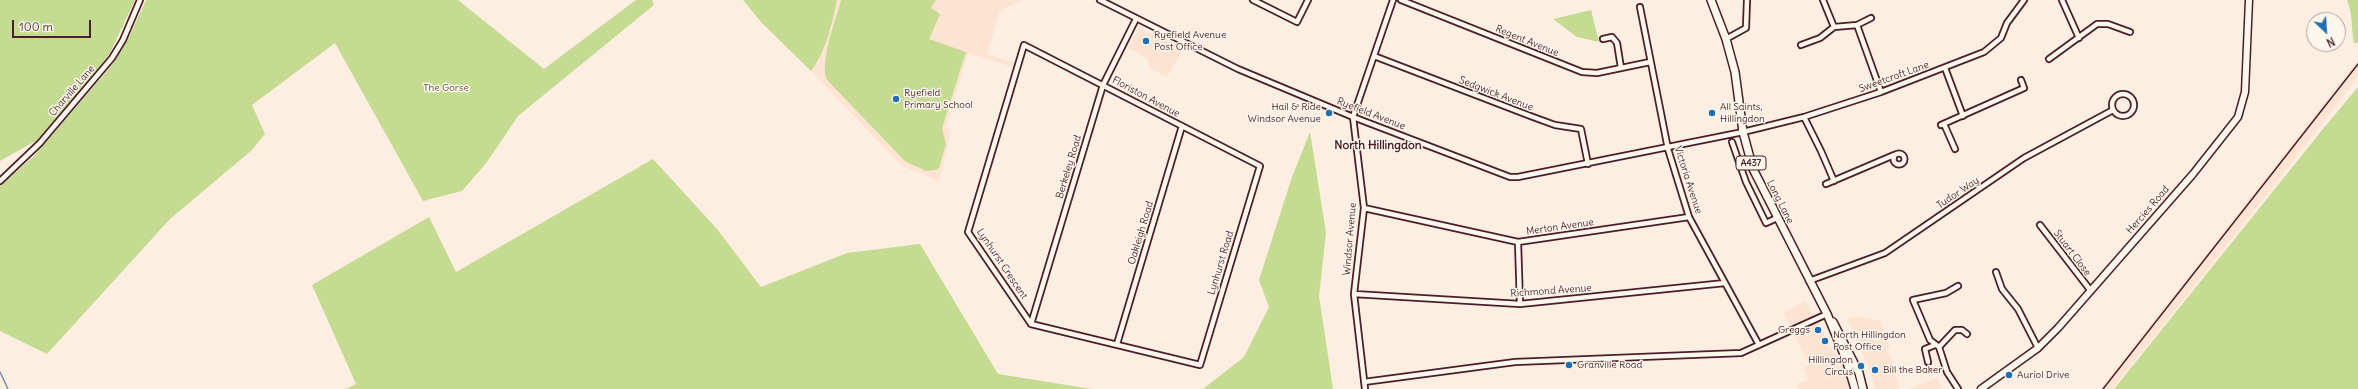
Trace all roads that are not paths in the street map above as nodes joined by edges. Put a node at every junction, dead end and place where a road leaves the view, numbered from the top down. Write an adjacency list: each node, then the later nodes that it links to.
1 (140, 0): 44 (street, Charville Lane)
2 (1100, 0): 15 (street, Ryefield Avenue)
3 (1254, 0): 4 (street)
4 (1308, 0)
5 (1393, 0): 24 (street, Windsor Avenue)
6 (1401, 0): 27 (street, Regent Avenue)
7 (1711, 0): 21 (main road, Long Lane / A437)
8 (1747, 0): 21 (street)
9 (1823, 0): 17 (street)
10 (2024, 0): 28 (street, Sweetcroft Lane)
11 (2062, 0): 19 (street)
12 (2249, 0): 56 (street, Hercies Road)
13 (1640, 7): 26 (street, Victoria Avenue)
14 (1871, 18): 16 (street)
15 (1136, 19): 30 (street, Berkeley Road); 35 (street, Ryefield Avenue)
16 (1857, 26): 17 (street); 31 (street)
17 (1834, 27): 23 (street)
18 (2130, 32): 19 (street)
19 (2079, 38): 25 (street)
20 (1603, 39): 27 (street)
21 (1726, 39): 37 (main road, Long Lane / A437)
22 (1024, 45): 30 (street, Floriston Avenue); 60 (street, Lynhurst Crescent)
23 (1801, 45)
24 (1374, 56): 35 (street, Windsor Avenue); 42 (street, Sedgwick Avenue)
25 (2049, 60)
26 (1650, 62): 27 (street, Regent Avenue); 39 (street, Victoria Avenue)
27 (1621, 68)
28 (1944, 68): 31 (street, Sweetcroft Lane); 34 (street)
29 (2021, 80): 34 (street)
30 (1103, 85): 36 (street, Floriston Avenue); 60 (street, Berkeley Road)
31 (1881, 92): 33 (street, Sweetcroft Lane)
32 (2113, 110): 32 (street); 53 (street, Tudor Way)
33 (1804, 116): 37 (street, Sweetcroft Lane); 45 (street)
34 (1963, 116): 40 (street)
35 (1354, 117): 42 (street, Ryefield Avenue); 47 (street, Windsor Avenue)
36 (1182, 126): 43 (street, Floriston Avenue); 62 (street, Oakleigh Road)
37 (1743, 132): 39 (street, Ryefield Avenue); 49 (main road, Long Lane / A437)
38 (1732, 142): 49 (street)
39 (1668, 149): 42 (street, Ryefield Avenue); 48 (street, Victoria Avenue)
40 (1955, 149)
41 (1894, 155): 45 (street)
42 (1588, 164)
43 (1260, 166): 62 (street, Lynhurst Road)
44 (0, 180)
45 (1834, 181): 46 (street)
46 (1826, 184)
47 (1364, 208): 51 (street, Merton Avenue); 57 (street, Windsor Avenue)
48 (1689, 217): 51 (street, Merton Avenue); 54 (street, Victoria Avenue)
49 (1777, 218): 53 (main road, Long Lane / A437)
50 (2040, 225): 56 (street, Stuart Close)
51 (1518, 242): 58 (street)
52 (1996, 272): 65 (street)
53 (1809, 281): 59 (main road, Long Lane / A437)
54 (1725, 283): 58 (street, Richmond Avenue); 63 (street, Victoria Avenue)
55 (1958, 286): 64 (street)
56 (2091, 291): 65 (street, Hercies Road)
57 (1354, 294): 58 (street, Richmond Avenue); 67 (street, Windsor Avenue)
58 (1520, 304)
59 (1827, 314): 63 (street); 69 (main road, Long Lane); 70 (main road, Long Lane)
60 (1031, 324): 62 (street)
61 (1967, 334): 64 (street)
62 (1117, 344)
63 (1759, 345): 67 (street)
64 (1937, 346): 66 (street); 71 (street)
65 (2038, 348): 72 (street, Hercies Road)
66 (1928, 362)
67 (1364, 382): 68 (street, Windsor Avenue)
68 (1365, 389)
69 (1855, 389)
70 (1863, 389)
71 (1958, 389)
72 (1981, 389)

